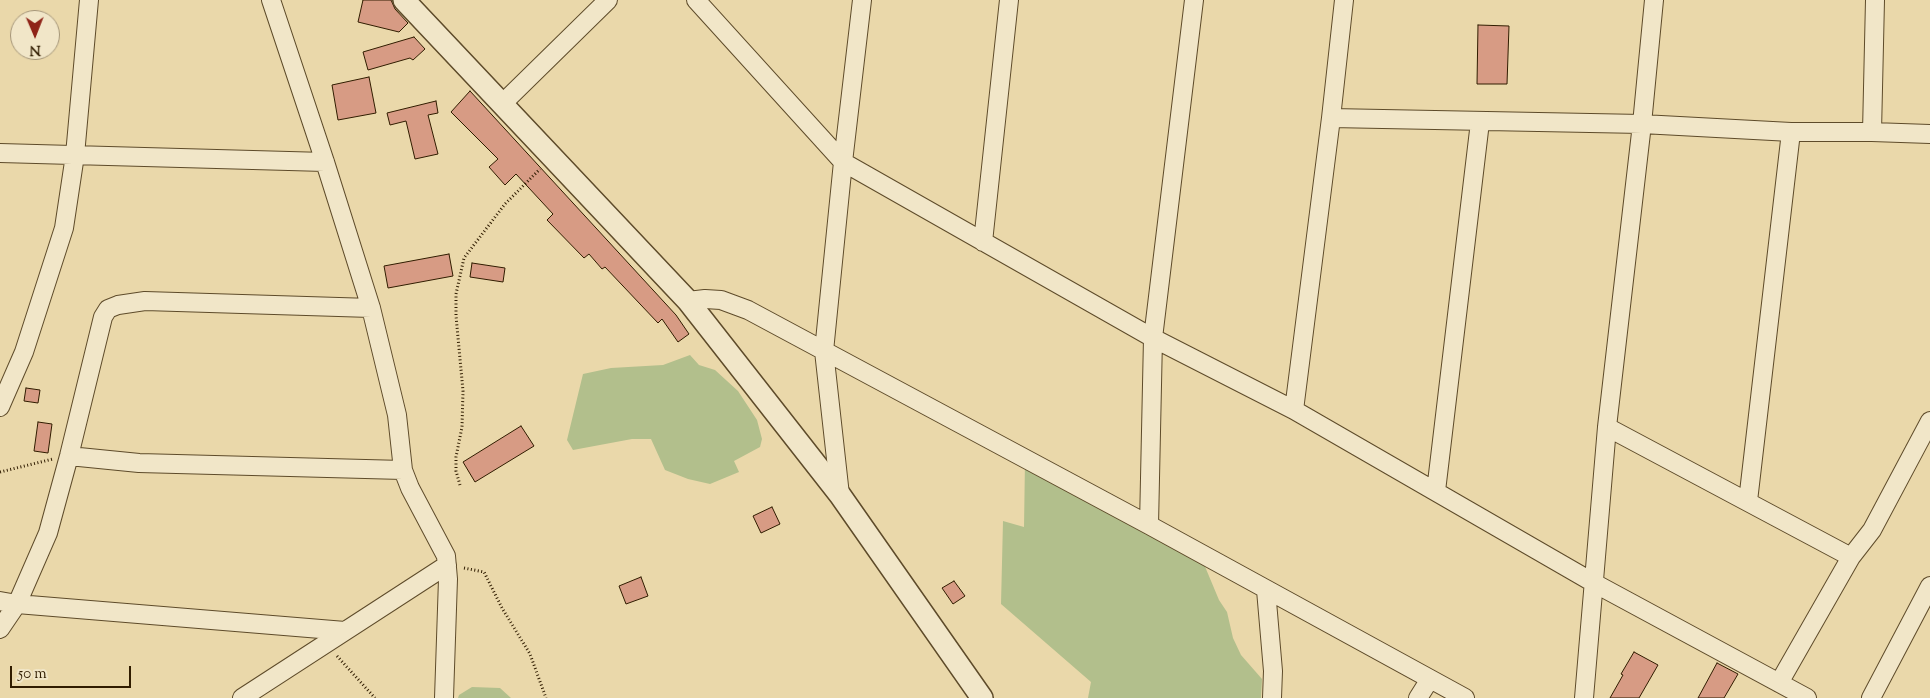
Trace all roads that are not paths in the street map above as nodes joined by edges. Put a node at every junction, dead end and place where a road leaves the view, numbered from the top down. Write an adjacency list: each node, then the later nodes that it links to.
1 (90, 0): 20 (street)
2 (271, 0): 21 (street)
3 (404, 0): 12 (street)
4 (608, 0): 12 (street)
5 (696, 0): 22 (street)
6 (862, 0): 22 (street)
7 (1009, 0): 23 (street)
8 (1194, 0): 26 (street)
9 (1344, 0): 13 (street)
10 (1654, 0): 15 (street)
11 (1875, 0): 17 (street)
12 (502, 104): 24 (street)
13 (1331, 118): 14 (street); 29 (street)
14 (1480, 122): 15 (street); 35 (street)
15 (1642, 124): 16 (street); 31 (street)
16 (1791, 132): 17 (street); 37 (street)
17 (1872, 132): 18 (street)
18 (1930, 134)
19 (0, 153): 20 (street)
20 (75, 155): 21 (street); 28 (street)
21 (325, 162): 25 (street)
22 (843, 162): 23 (street); 27 (street)
23 (983, 242): 26 (street)
24 (688, 301): 27 (street); 36 (street)
25 (371, 308): 33 (street); 34 (street)
26 (1153, 338): 29 (street); 38 (street)
27 (824, 351): 36 (street); 38 (street)
28 (0, 407)
29 (1294, 410): 35 (street)
30 (1930, 421): 32 (street)
31 (1607, 427): 37 (street); 41 (street)
32 (1923, 449): 39 (street)
33 (70, 456): 34 (street); 44 (street)
34 (403, 470): 40 (street)
35 (1436, 491): 41 (street)
36 (840, 495): 51 (street)
37 (1748, 500): 39 (street)
38 (1149, 525): 43 (street)
39 (1851, 557): 48 (street)
40 (447, 565): 46 (street); 50 (street)
41 (1594, 583): 48 (street); 55 (street)
42 (1930, 586): 57 (street)
43 (1266, 590): 47 (street); 52 (street)
44 (8, 602): 45 (street); 46 (street)
45 (0, 628)
46 (345, 631): 49 (street)
47 (1430, 679): 53 (street); 54 (street)
48 (1779, 683): 56 (street)
49 (242, 698)
50 (444, 698)
51 (982, 698)
52 (1272, 698)
53 (1418, 698)
54 (1465, 698)
55 (1584, 698)
56 (1807, 698)
57 (1871, 698)

